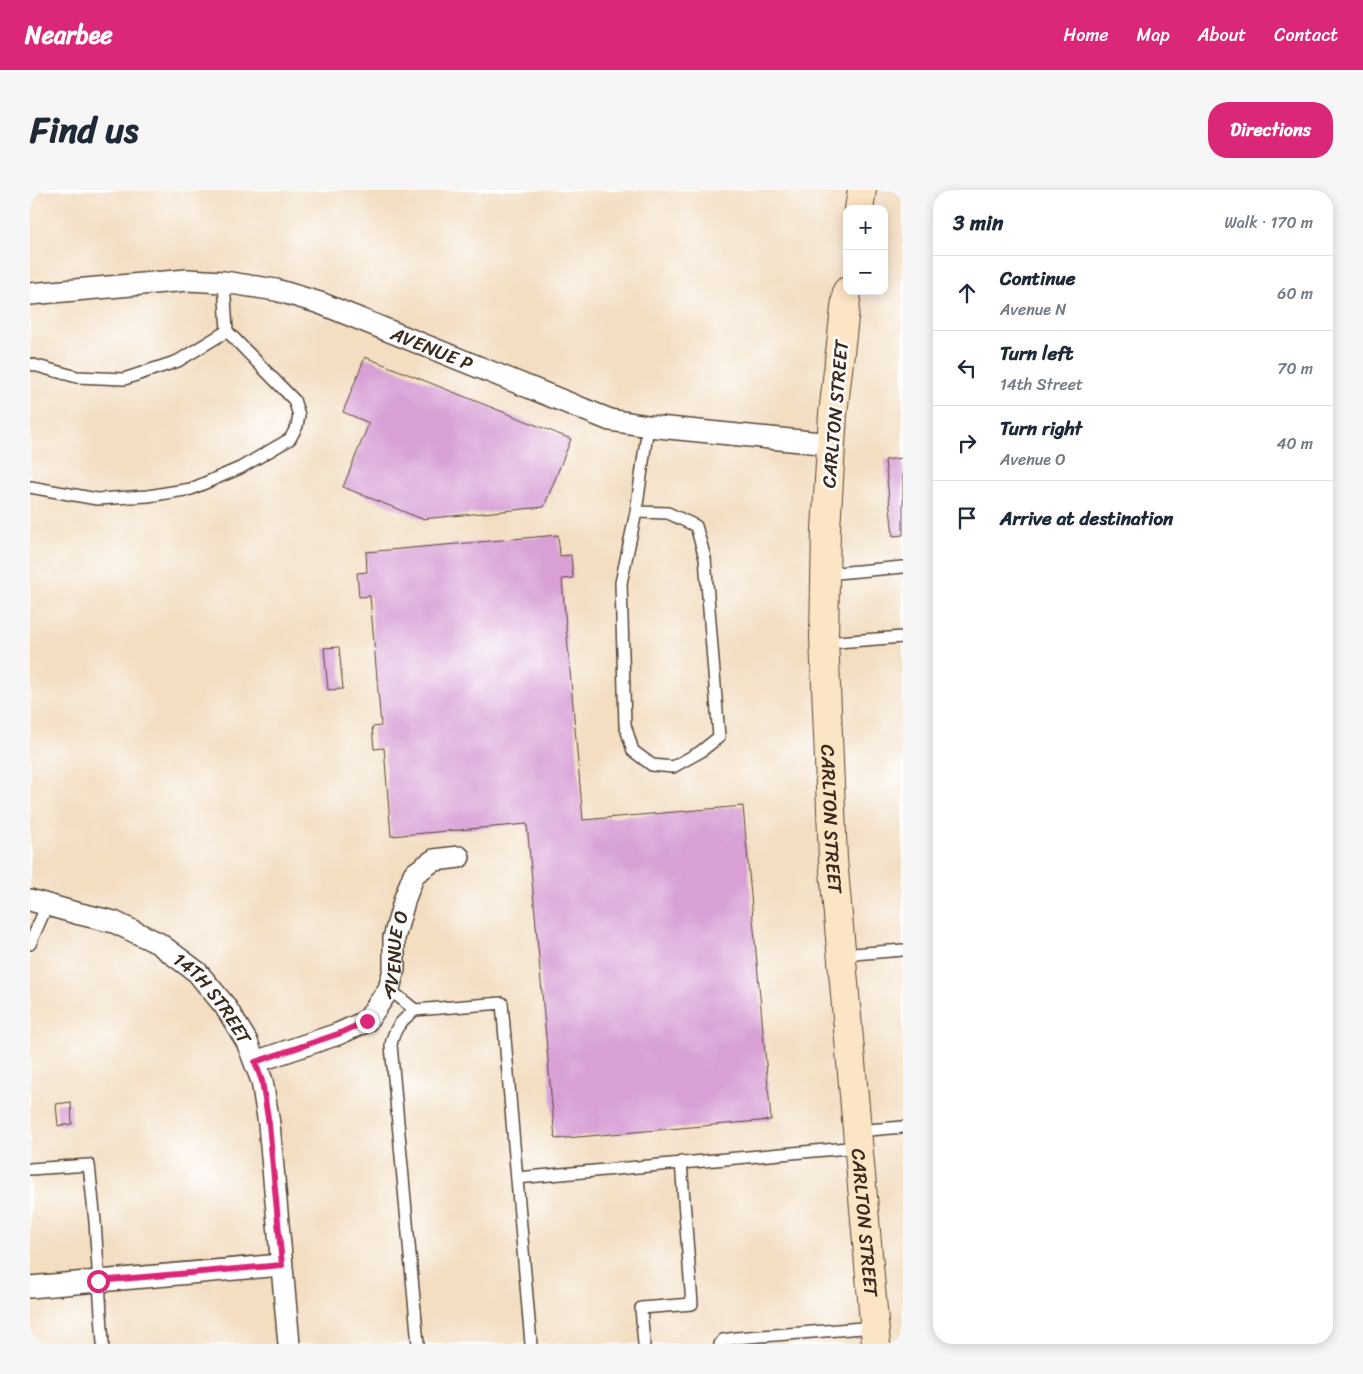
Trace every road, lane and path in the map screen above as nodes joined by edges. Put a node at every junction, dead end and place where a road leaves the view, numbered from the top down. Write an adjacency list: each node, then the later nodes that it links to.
1 (862, 190): 2 (street)
2 (860, 205)
3 (224, 282): 4 (street, AVENUE P); 6 (lane); 8 (street, AVENUE P)
4 (30, 294)
5 (847, 295): 9 (street, CARLTON STREET)
6 (227, 330): 7 (lane); 10 (lane)
7 (30, 364)
8 (648, 426): 9 (street, AVENUE P); 11 (lane)
9 (831, 444): 13 (street, CARLTON STREET)
10 (30, 487)
11 (636, 512): 11 (lane)
12 (903, 567): 13 (lane)
13 (825, 574): 15 (street, CARLTON STREET)
14 (903, 637): 15 (lane)
15 (824, 643): 20 (street, CARLTON STREET)
16 (459, 857): 21 (street, AVENUE O)
17 (39, 903): 18 (lane); 23 (street, 14TH STREET)
18 (30, 944)
19 (903, 950): 20 (lane)
20 (842, 955): 25 (street, CARLTON STREET)
21 (389, 989): 22 (lane); 23 (street, AVENUE O)
22 (415, 1010): 28 (lane); 35 (lane)
23 (255, 1062): 29 (street, 14TH STREET)
24 (903, 1127): 25 (lane)
25 (858, 1139): 26 (lane); 32 (street, CARLTON STREET)
26 (681, 1162): 28 (lane); 37 (lane)
27 (30, 1169): 30 (lane)
28 (517, 1178): 36 (lane)
29 (282, 1265): 30 (street); 34 (street, 14TH STREET)
30 (98, 1281): 31 (street); 33 (lane)
31 (30, 1287)
32 (876, 1335): 38 (lane)
33 (103, 1344)
34 (289, 1344)
35 (418, 1344)
36 (530, 1344)
37 (644, 1344)
38 (720, 1344)

